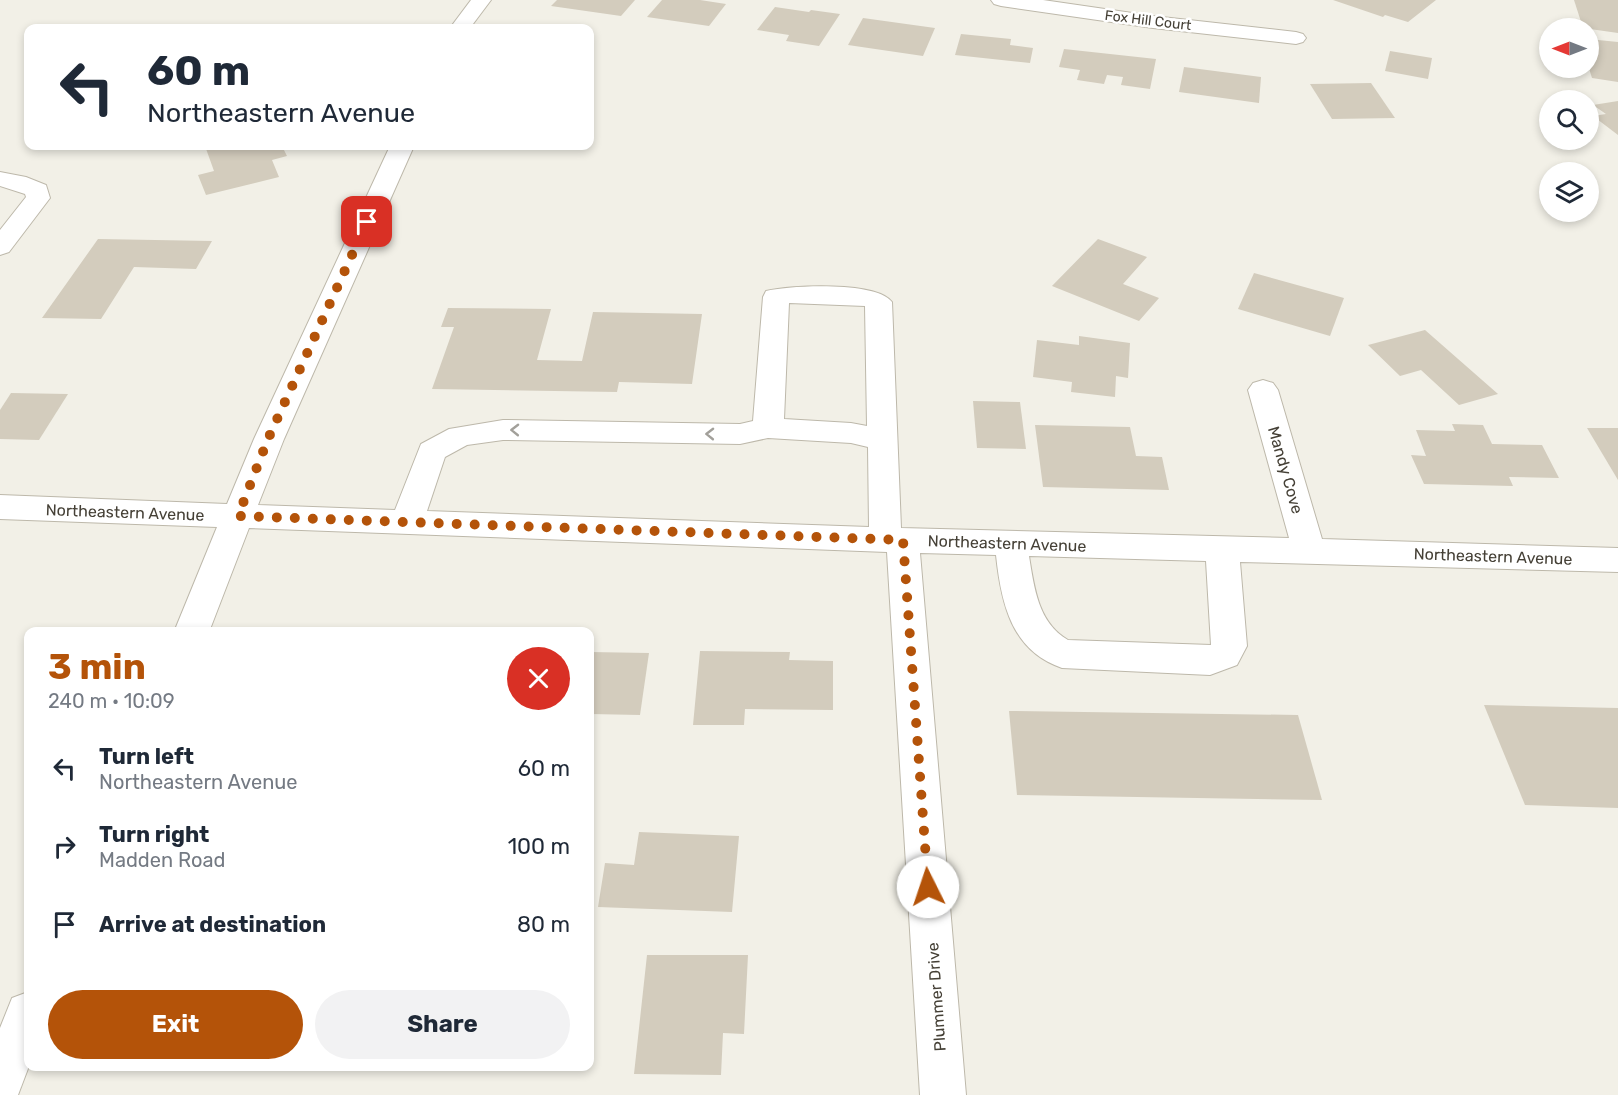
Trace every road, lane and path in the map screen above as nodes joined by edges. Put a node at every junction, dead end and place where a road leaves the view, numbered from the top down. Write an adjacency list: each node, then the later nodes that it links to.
1 (482, 0): 3 (street)
2 (1001, 0): 4 (street, Fox Hill Court)
3 (463, 24)
4 (1296, 38)
5 (400, 150): 12 (street)
6 (0, 179): 7 (street)
7 (0, 247)
8 (1263, 390): 17 (street, Mandy Cove)
9 (768, 428): 10 (street); 10 (street, Plummer Drive); 13 (street, one-way to 13)
10 (883, 440): 14 (street, Plummer Drive)
11 (0, 507): 12 (street, Northeastern Avenue)
12 (238, 516): 13 (street, Northeastern Avenue); 19 (street)
13 (407, 522): 14 (street, Northeastern Avenue)
14 (894, 540): 15 (street, Northeastern Avenue); 22 (street, Plummer Drive)
15 (1011, 543): 16 (street, Northeastern Avenue); 16 (street)
16 (1222, 548): 17 (street, Northeastern Avenue)
17 (1310, 550): 18 (street, Northeastern Avenue)
18 (1618, 560)
19 (192, 627)
20 (24, 1024): 21 (street)
21 (0, 1082)
22 (943, 1095)

